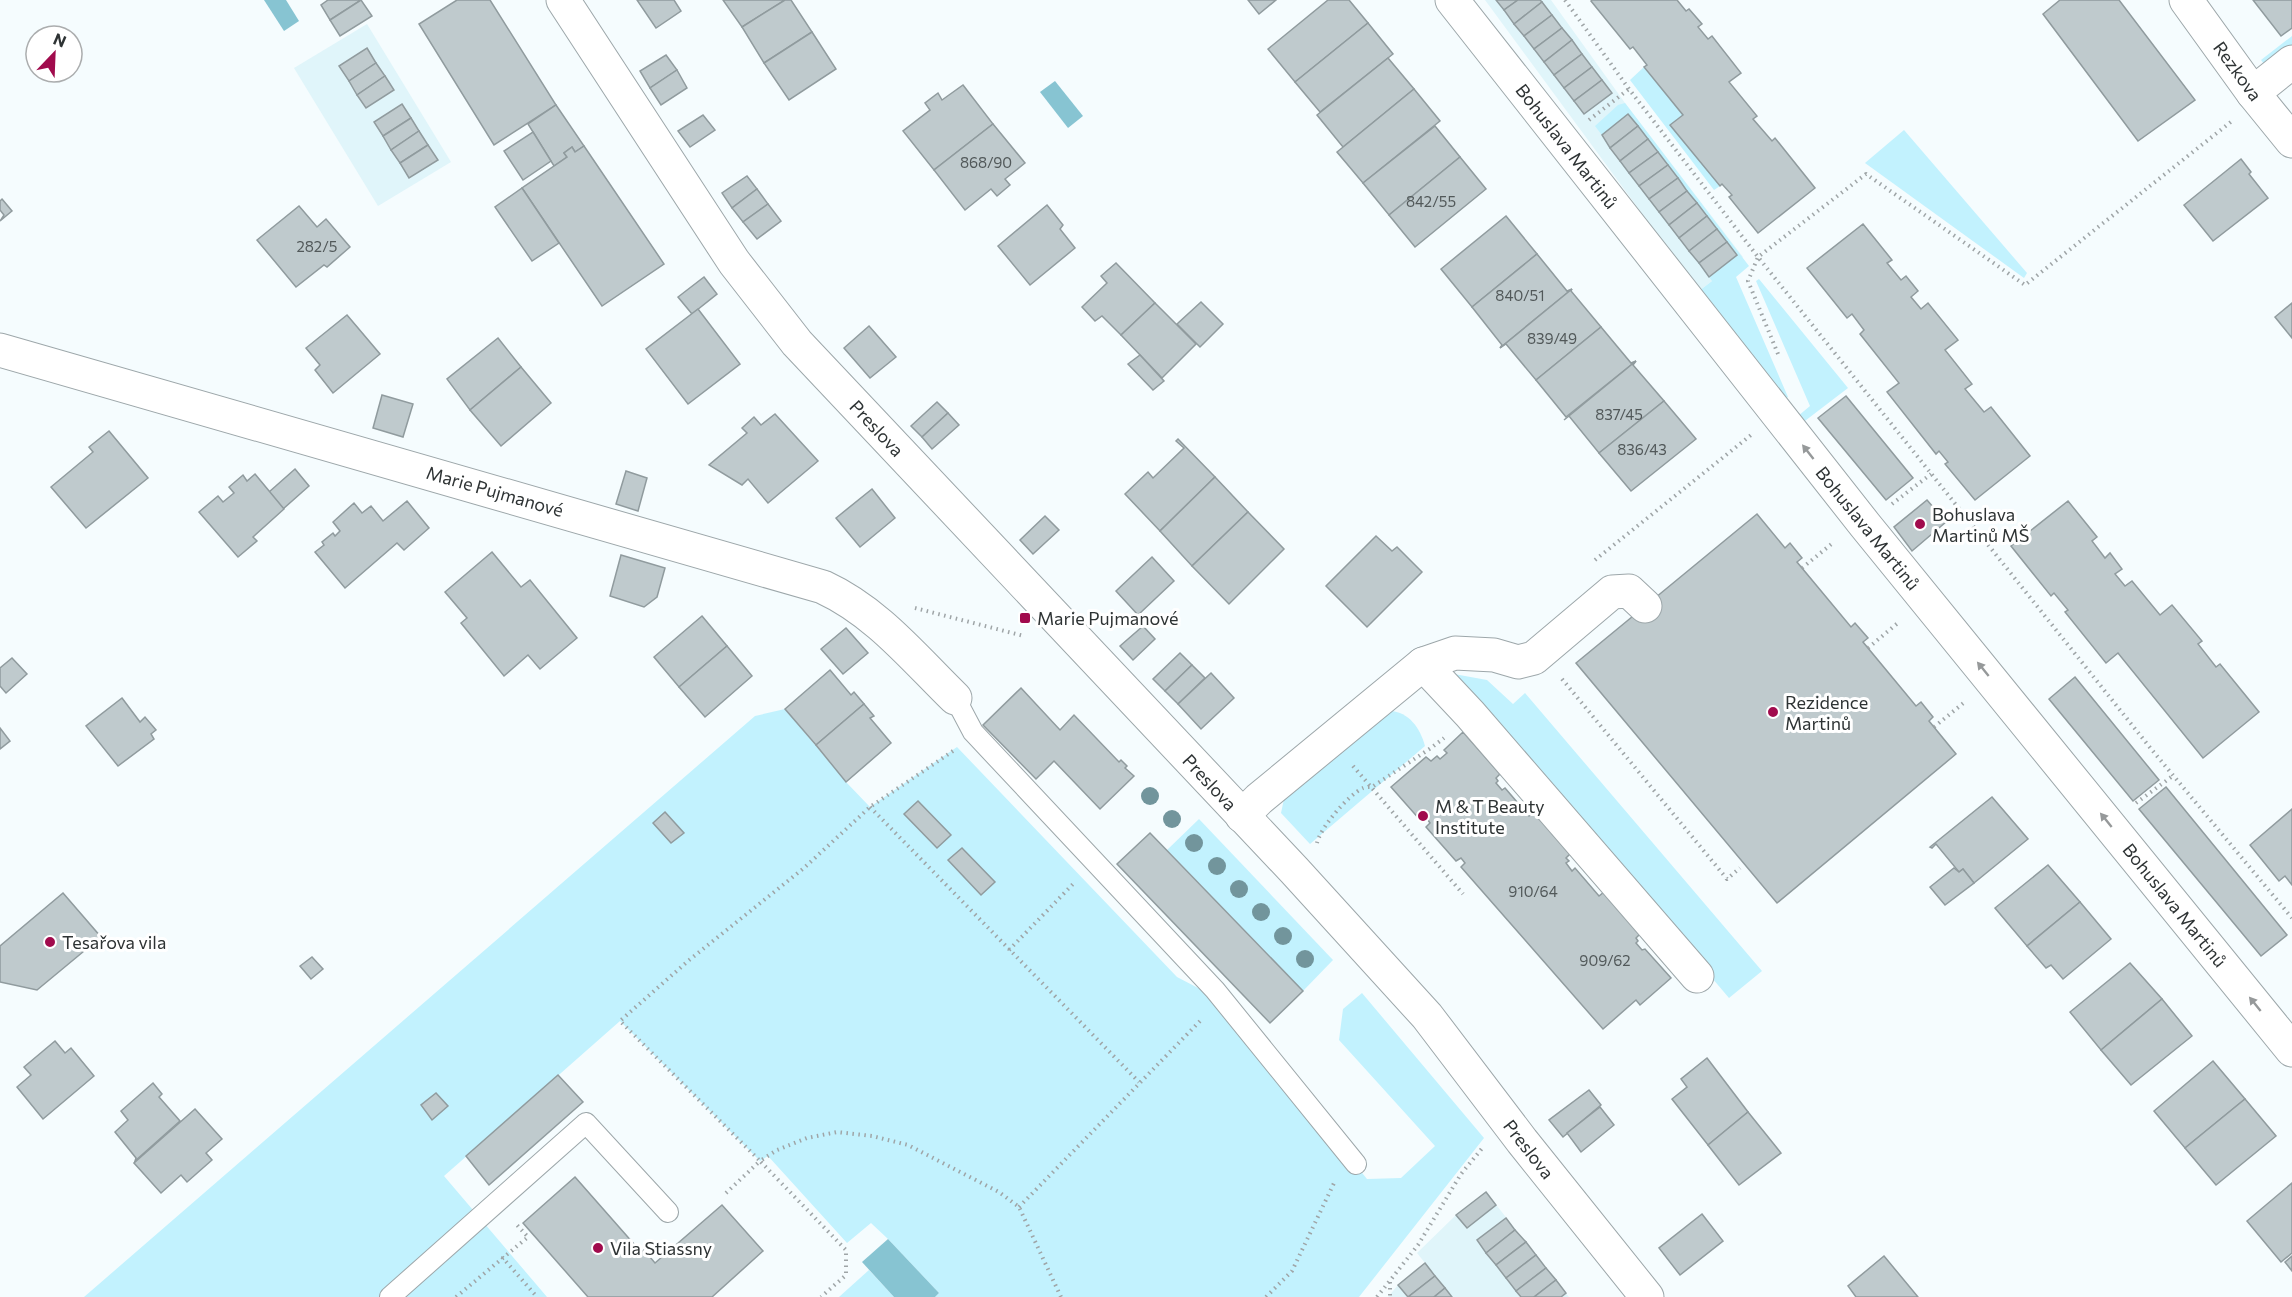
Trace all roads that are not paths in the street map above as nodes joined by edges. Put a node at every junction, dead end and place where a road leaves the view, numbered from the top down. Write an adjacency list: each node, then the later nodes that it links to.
1 (563, 0): 11 (street, Preslova)
2 (1452, 0): 13 (street, Bohuslava Martinů, one-way to 2)
3 (2186, 0): 5 (street, Rezkova)
4 (2292, 62): 5 (street)
5 (2256, 97): 6 (street, Rezkova)
6 (2292, 141)
7 (0, 350): 10 (street, Marie Pujmanové)
8 (1645, 606): 9 (street, Preslova)
9 (1423, 664): 11 (street, Preslova); 12 (street)
10 (954, 698): 14 (lane)
11 (1242, 816): 17 (street, Preslova)
12 (1698, 976)
13 (2292, 1050)
14 (1356, 1164)
15 (668, 1212): 16 (lane)
16 (390, 1297)
17 (1647, 1297)

